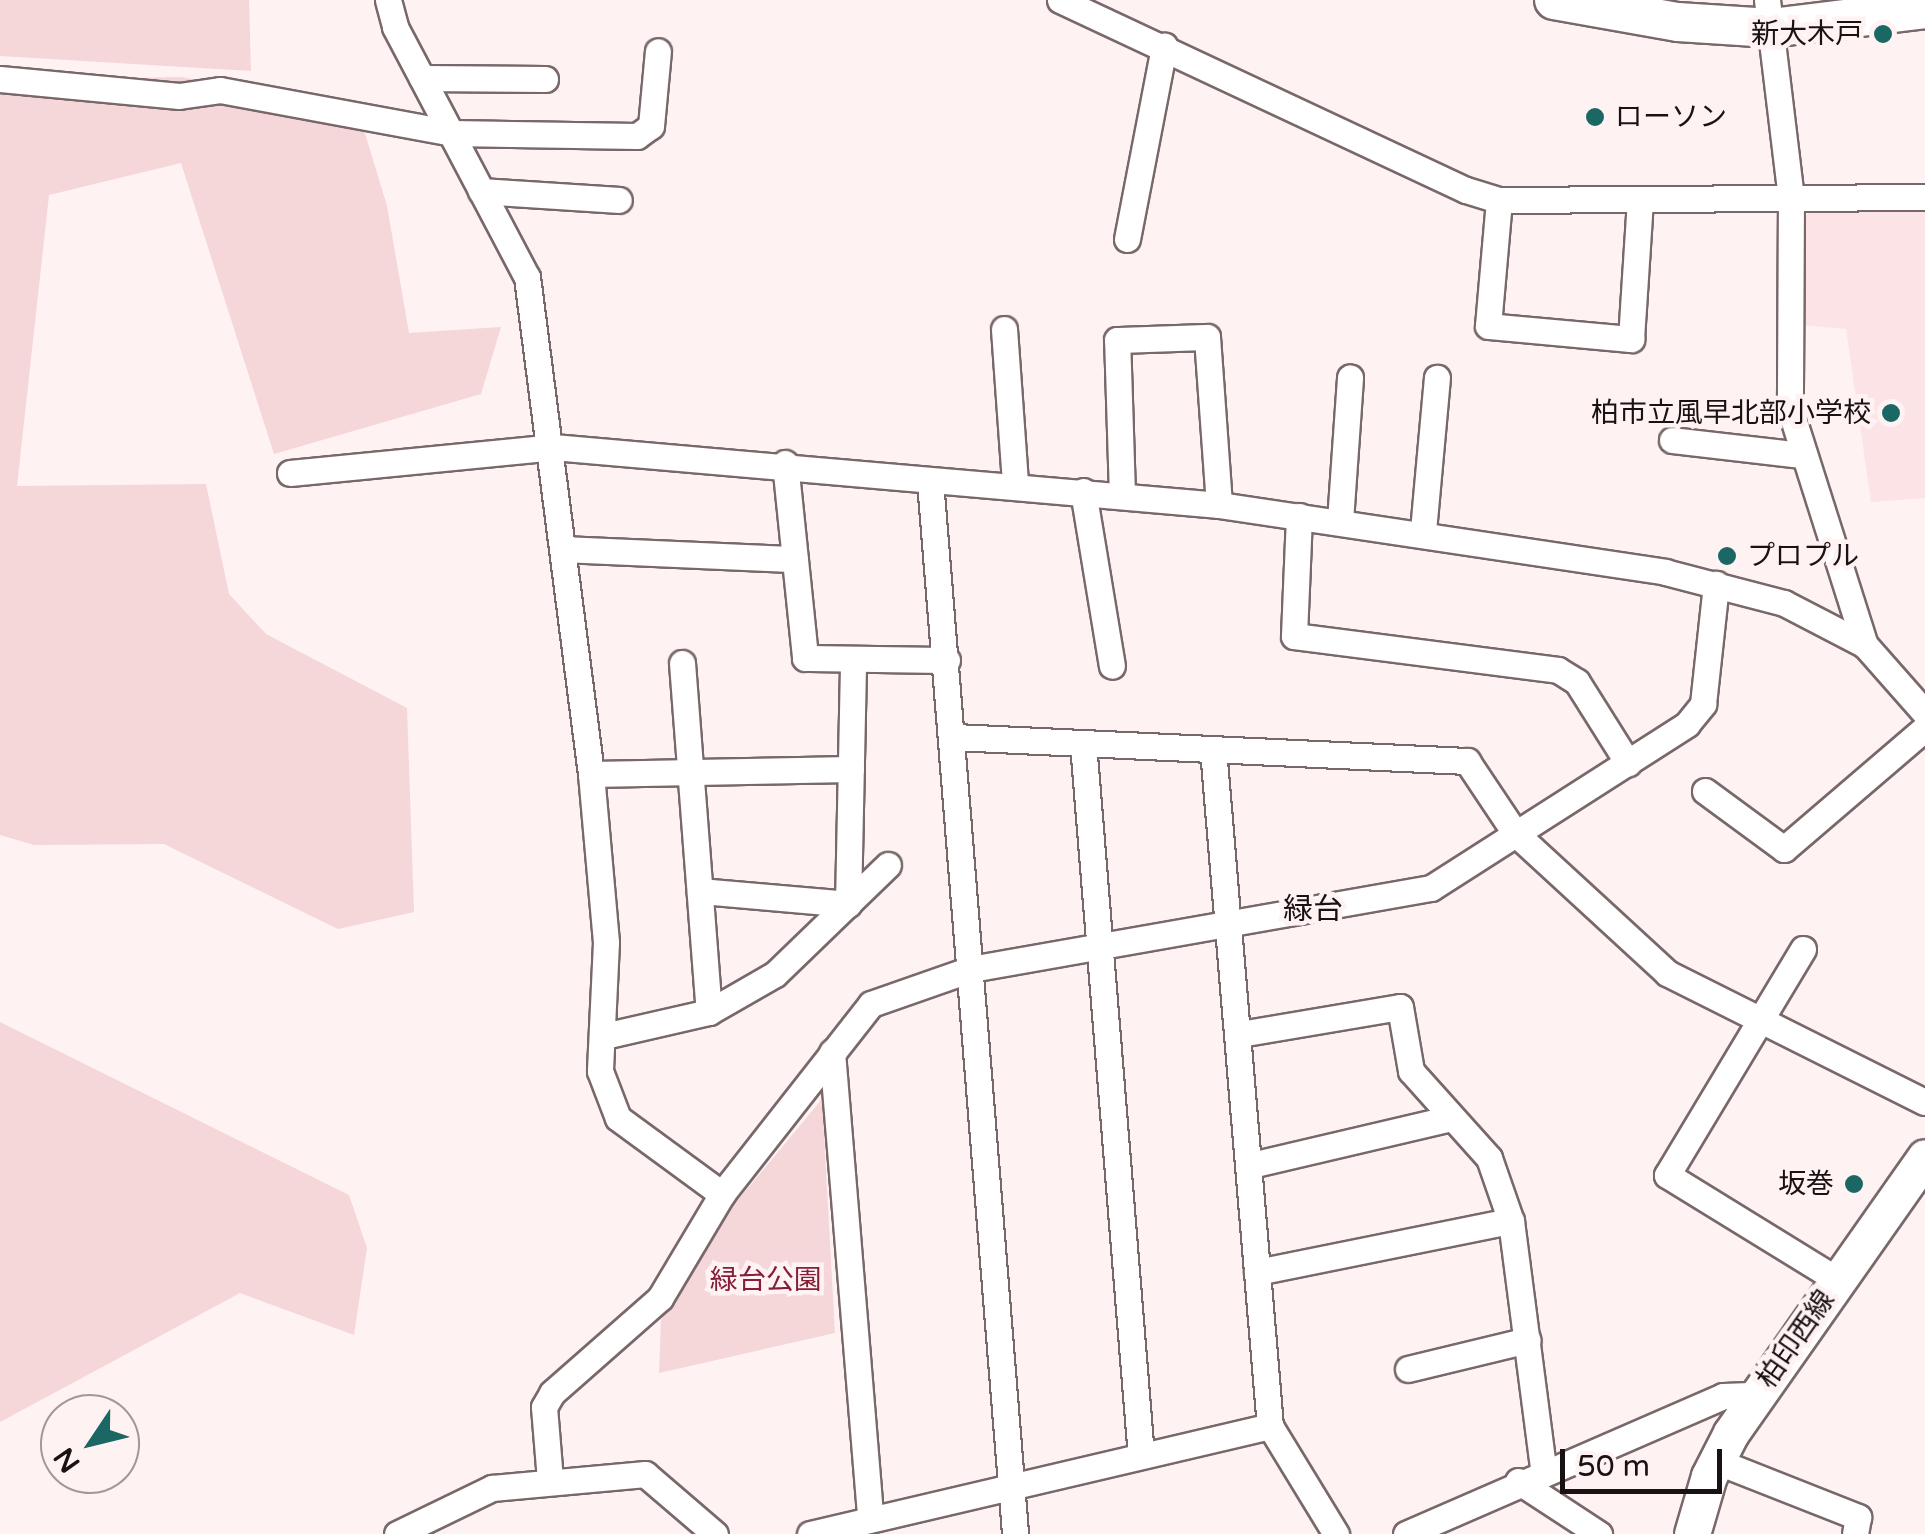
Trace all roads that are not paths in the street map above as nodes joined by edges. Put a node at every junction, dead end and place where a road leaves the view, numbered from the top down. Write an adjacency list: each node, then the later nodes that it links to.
1 (388, 0): 8 (street)
2 (1060, 0): 6 (street)
3 (1554, 0): 5 (main road)
4 (1925, 9): 5 (main road)
5 (1769, 14): 14 (street)
6 (1164, 46): 16 (street); 18 (street)
7 (658, 51): 11 (street)
8 (422, 78): 10 (street); 11 (street)
9 (0, 79): 11 (street)
10 (546, 79)
11 (451, 133): 12 (street)
12 (482, 191): 15 (street); 23 (street)
13 (1925, 196): 14 (street)
14 (1791, 197): 17 (street); 24 (street)
15 (619, 200)
16 (1499, 200): 17 (street); 17 (street)
17 (1640, 200)
18 (1127, 239)
19 (1004, 329): 28 (street)
20 (1350, 378): 33 (street)
21 (1437, 378): 34 (street)
22 (1672, 440): 24 (street)
23 (553, 446): 25 (street); 26 (street); 35 (street)
24 (1802, 454): 38 (street)
25 (785, 463): 27 (street); 36 (street)
26 (290, 473)
27 (930, 481): 28 (street); 40 (street)
28 (1015, 484): 29 (street)
29 (1084, 491): 30 (street); 42 (street)
30 (1122, 495): 31 (street); 31 (street)
31 (1219, 505): 32 (street)
32 (1299, 516): 33 (street); 48 (street)
33 (1340, 521): 34 (street)
34 (1423, 531): 37 (street)
35 (563, 549): 36 (street); 51 (street)
36 (794, 559): 39 (street)
37 (1716, 584): 38 (street); 48 (street)
38 (1865, 645): 43 (street)
39 (853, 658): 40 (street); 50 (street)
40 (947, 660): 45 (street)
41 (682, 663): 49 (street)
42 (1112, 666)
43 (1925, 713)
44 (1925, 728): 52 (street)
45 (954, 737): 46 (street); 60 (street)
46 (1083, 743): 47 (street); 58 (street)
47 (1213, 750): 53 (street); 57 (street)
48 (1628, 763): 53 (street)
49 (691, 770): 50 (street); 51 (street); 55 (street)
50 (851, 770): 56 (street)
51 (591, 774): 64 (street)
52 (1705, 791)
53 (1515, 833): 57 (street); 62 (street)
54 (888, 864): 56 (street)
55 (700, 891): 56 (street); 61 (street)
56 (848, 904): 61 (street)
57 (1228, 924): 58 (street); 63 (street)
58 (1098, 947): 60 (street); 78 (street)
59 (1802, 949): 62 (street)
60 (971, 969): 65 (street); 83 (street)
61 (709, 1012): 64 (street)
62 (1763, 1021): 66 (street); 73 (street)
63 (1240, 1034): 67 (street); 69 (street)
64 (604, 1036): 70 (street)
65 (832, 1052): 70 (street); 84 (street)
66 (1925, 1102)
67 (1452, 1118): 69 (street); 71 (street)
68 (1925, 1156): 73 (main road, 柏印西線)
69 (1250, 1165): 72 (street)
70 (722, 1194): 81 (street)
71 (1510, 1221): 72 (street); 74 (street)
72 (1257, 1272): 77 (street)
73 (1838, 1280): 76 (main road, 柏印西線)
74 (1528, 1340): 75 (street); 80 (street)
75 (1408, 1369)
76 (1757, 1395): 79 (main road, 柏印西線); 80 (street)
77 (1270, 1426): 78 (street); 89 (street)
78 (1141, 1456): 83 (street)
79 (1716, 1461): 92 (main road, 柏印西線); 93 (street)
80 (1543, 1469): 82 (street)
81 (550, 1480): 85 (street); 86 (street)
82 (1518, 1481): 90 (street); 91 (street)
83 (1013, 1485): 84 (street); 88 (street)
84 (870, 1516): 87 (street)
85 (398, 1534)
86 (714, 1534)
87 (810, 1534)
88 (1016, 1534)
89 (1336, 1534)
90 (1406, 1534)
91 (1600, 1534)
92 (1692, 1534)
93 (1855, 1534)

